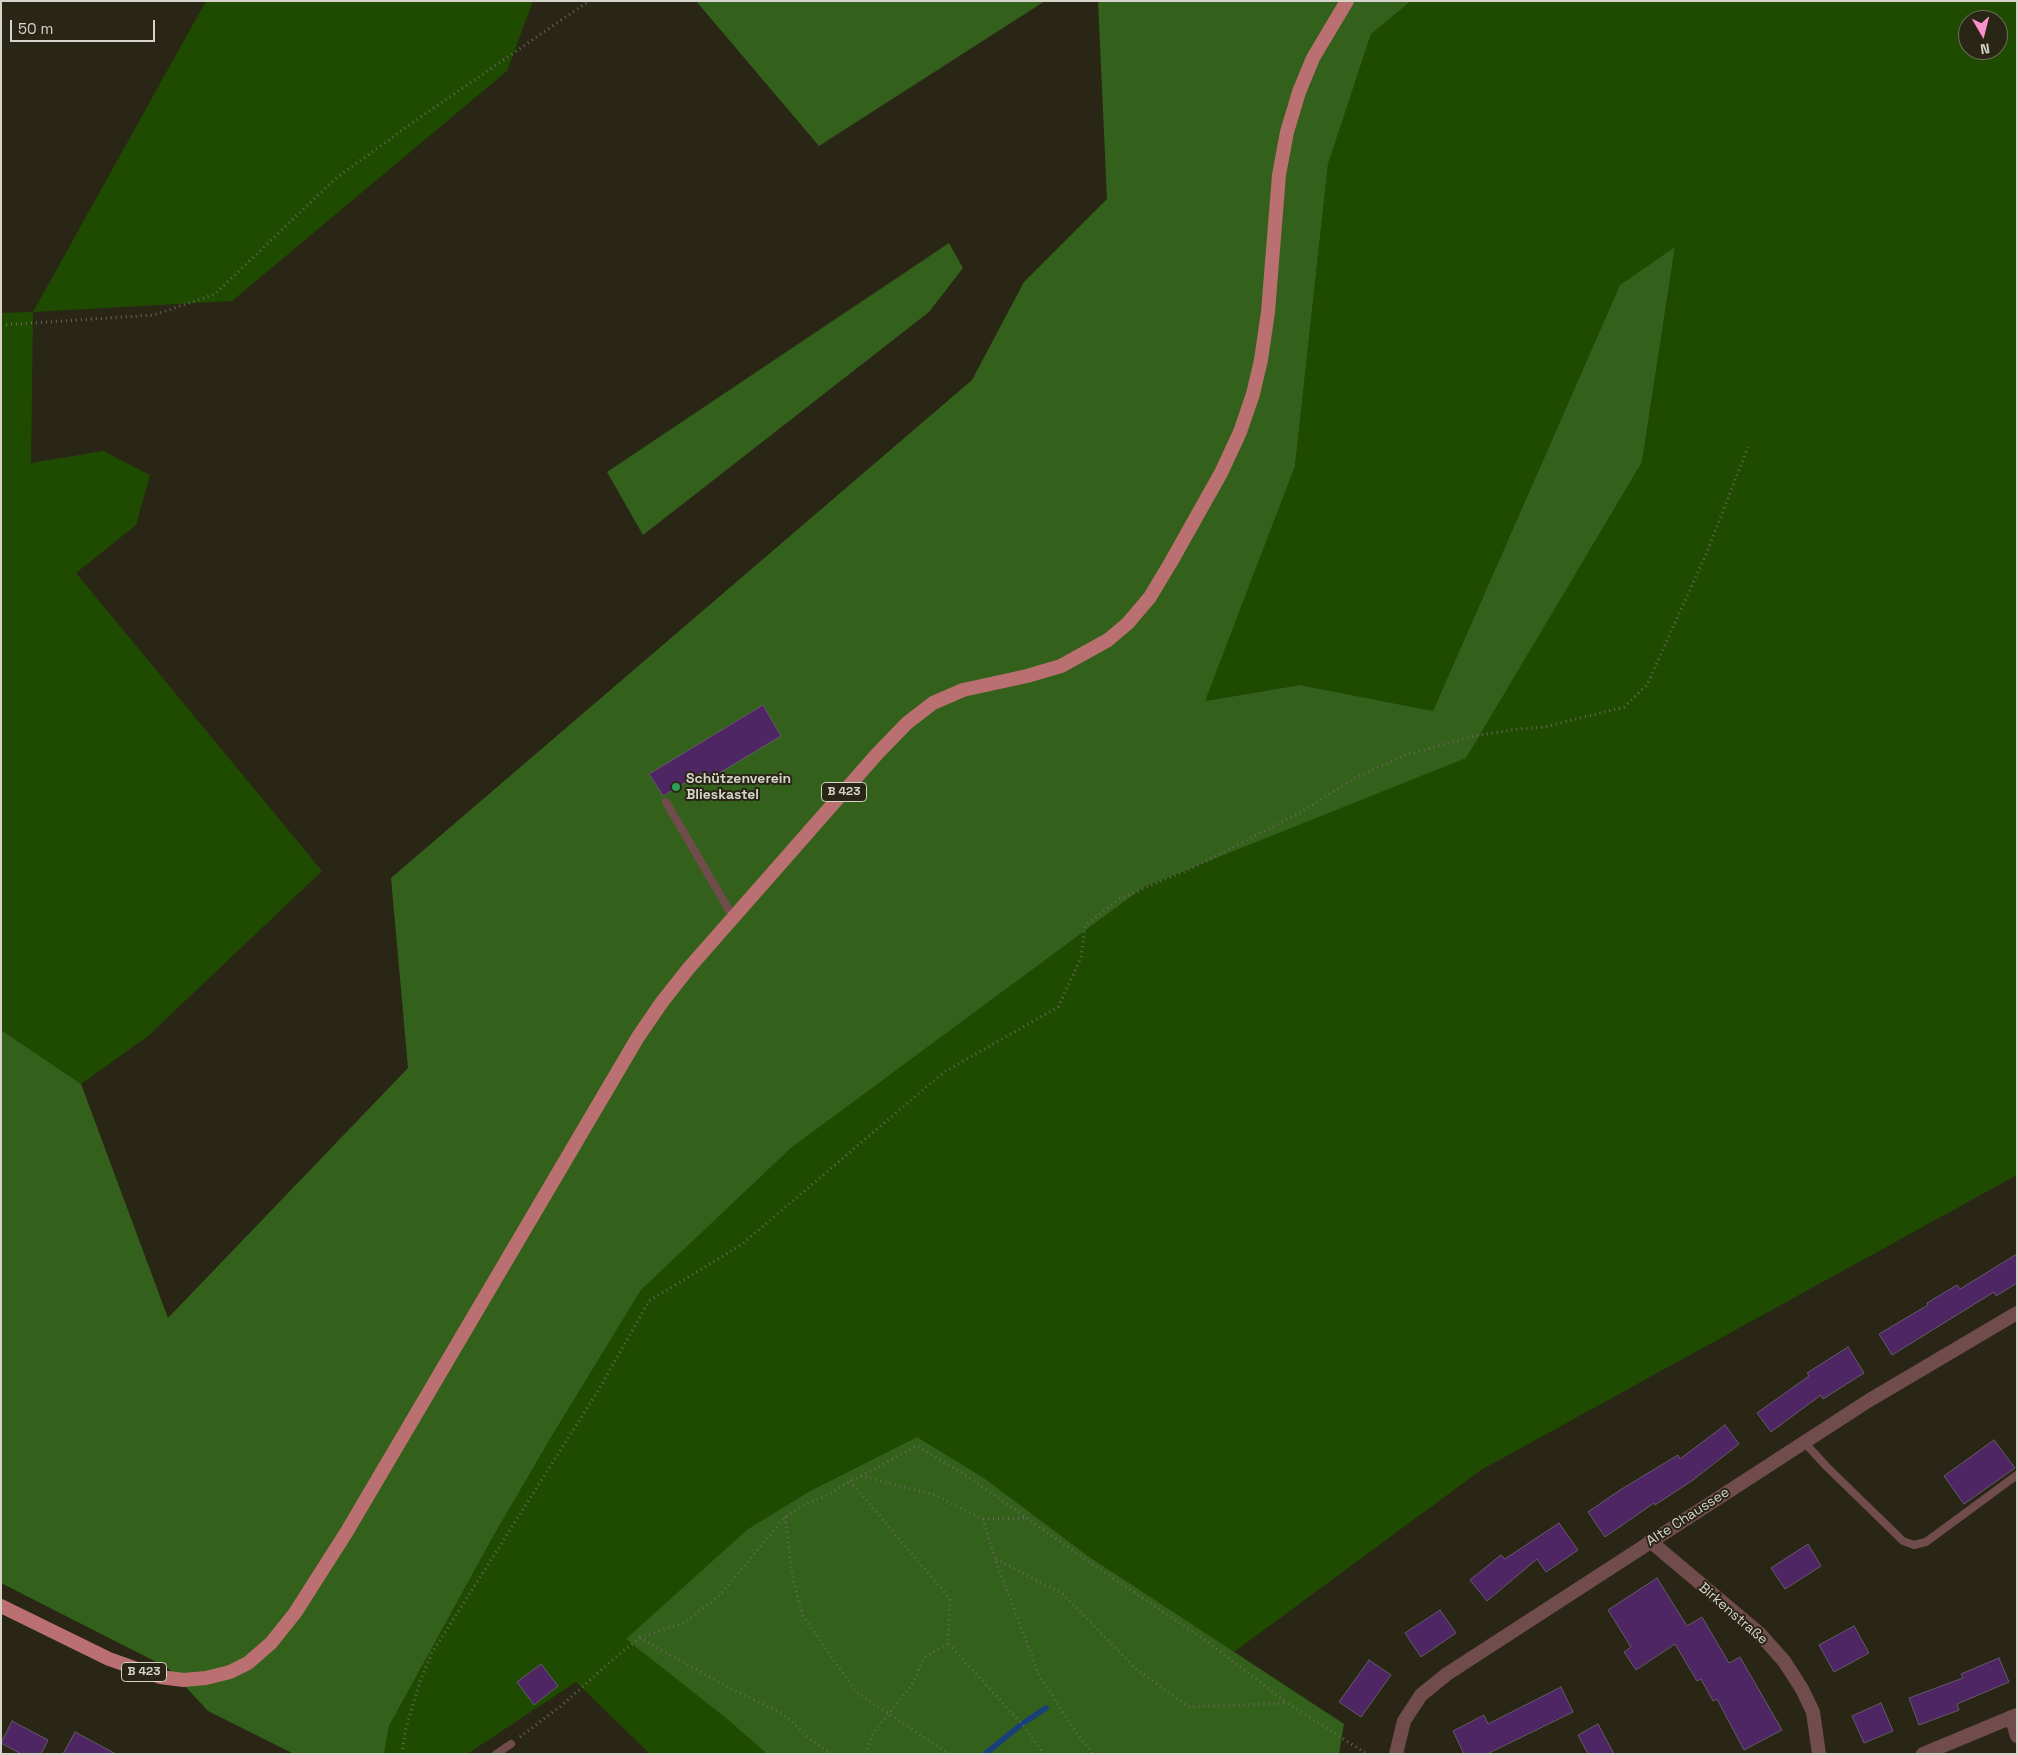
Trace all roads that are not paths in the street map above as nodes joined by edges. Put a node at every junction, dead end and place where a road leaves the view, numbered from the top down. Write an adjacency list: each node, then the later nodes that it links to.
1 (1347, 1): 3 (main road, B 423)
2 (666, 802): 3 (lane)
3 (733, 917): 8 (main road, B 423)
4 (2017, 1313): 5 (street, Alte Chaussee)
5 (1804, 1442): 6 (lane); 7 (street, Alte Chaussee)
6 (2017, 1475)
7 (1650, 1542): 13 (street, Alte Chaussee); 14 (street, Birkenstraße)
8 (1, 1606)
9 (2014, 1716): 10 (street); 15 (street)
10 (2017, 1736)
11 (512, 1744): 12 (lane)
12 (496, 1754)
13 (1396, 1754)
14 (1819, 1754)
15 (1923, 1754)

